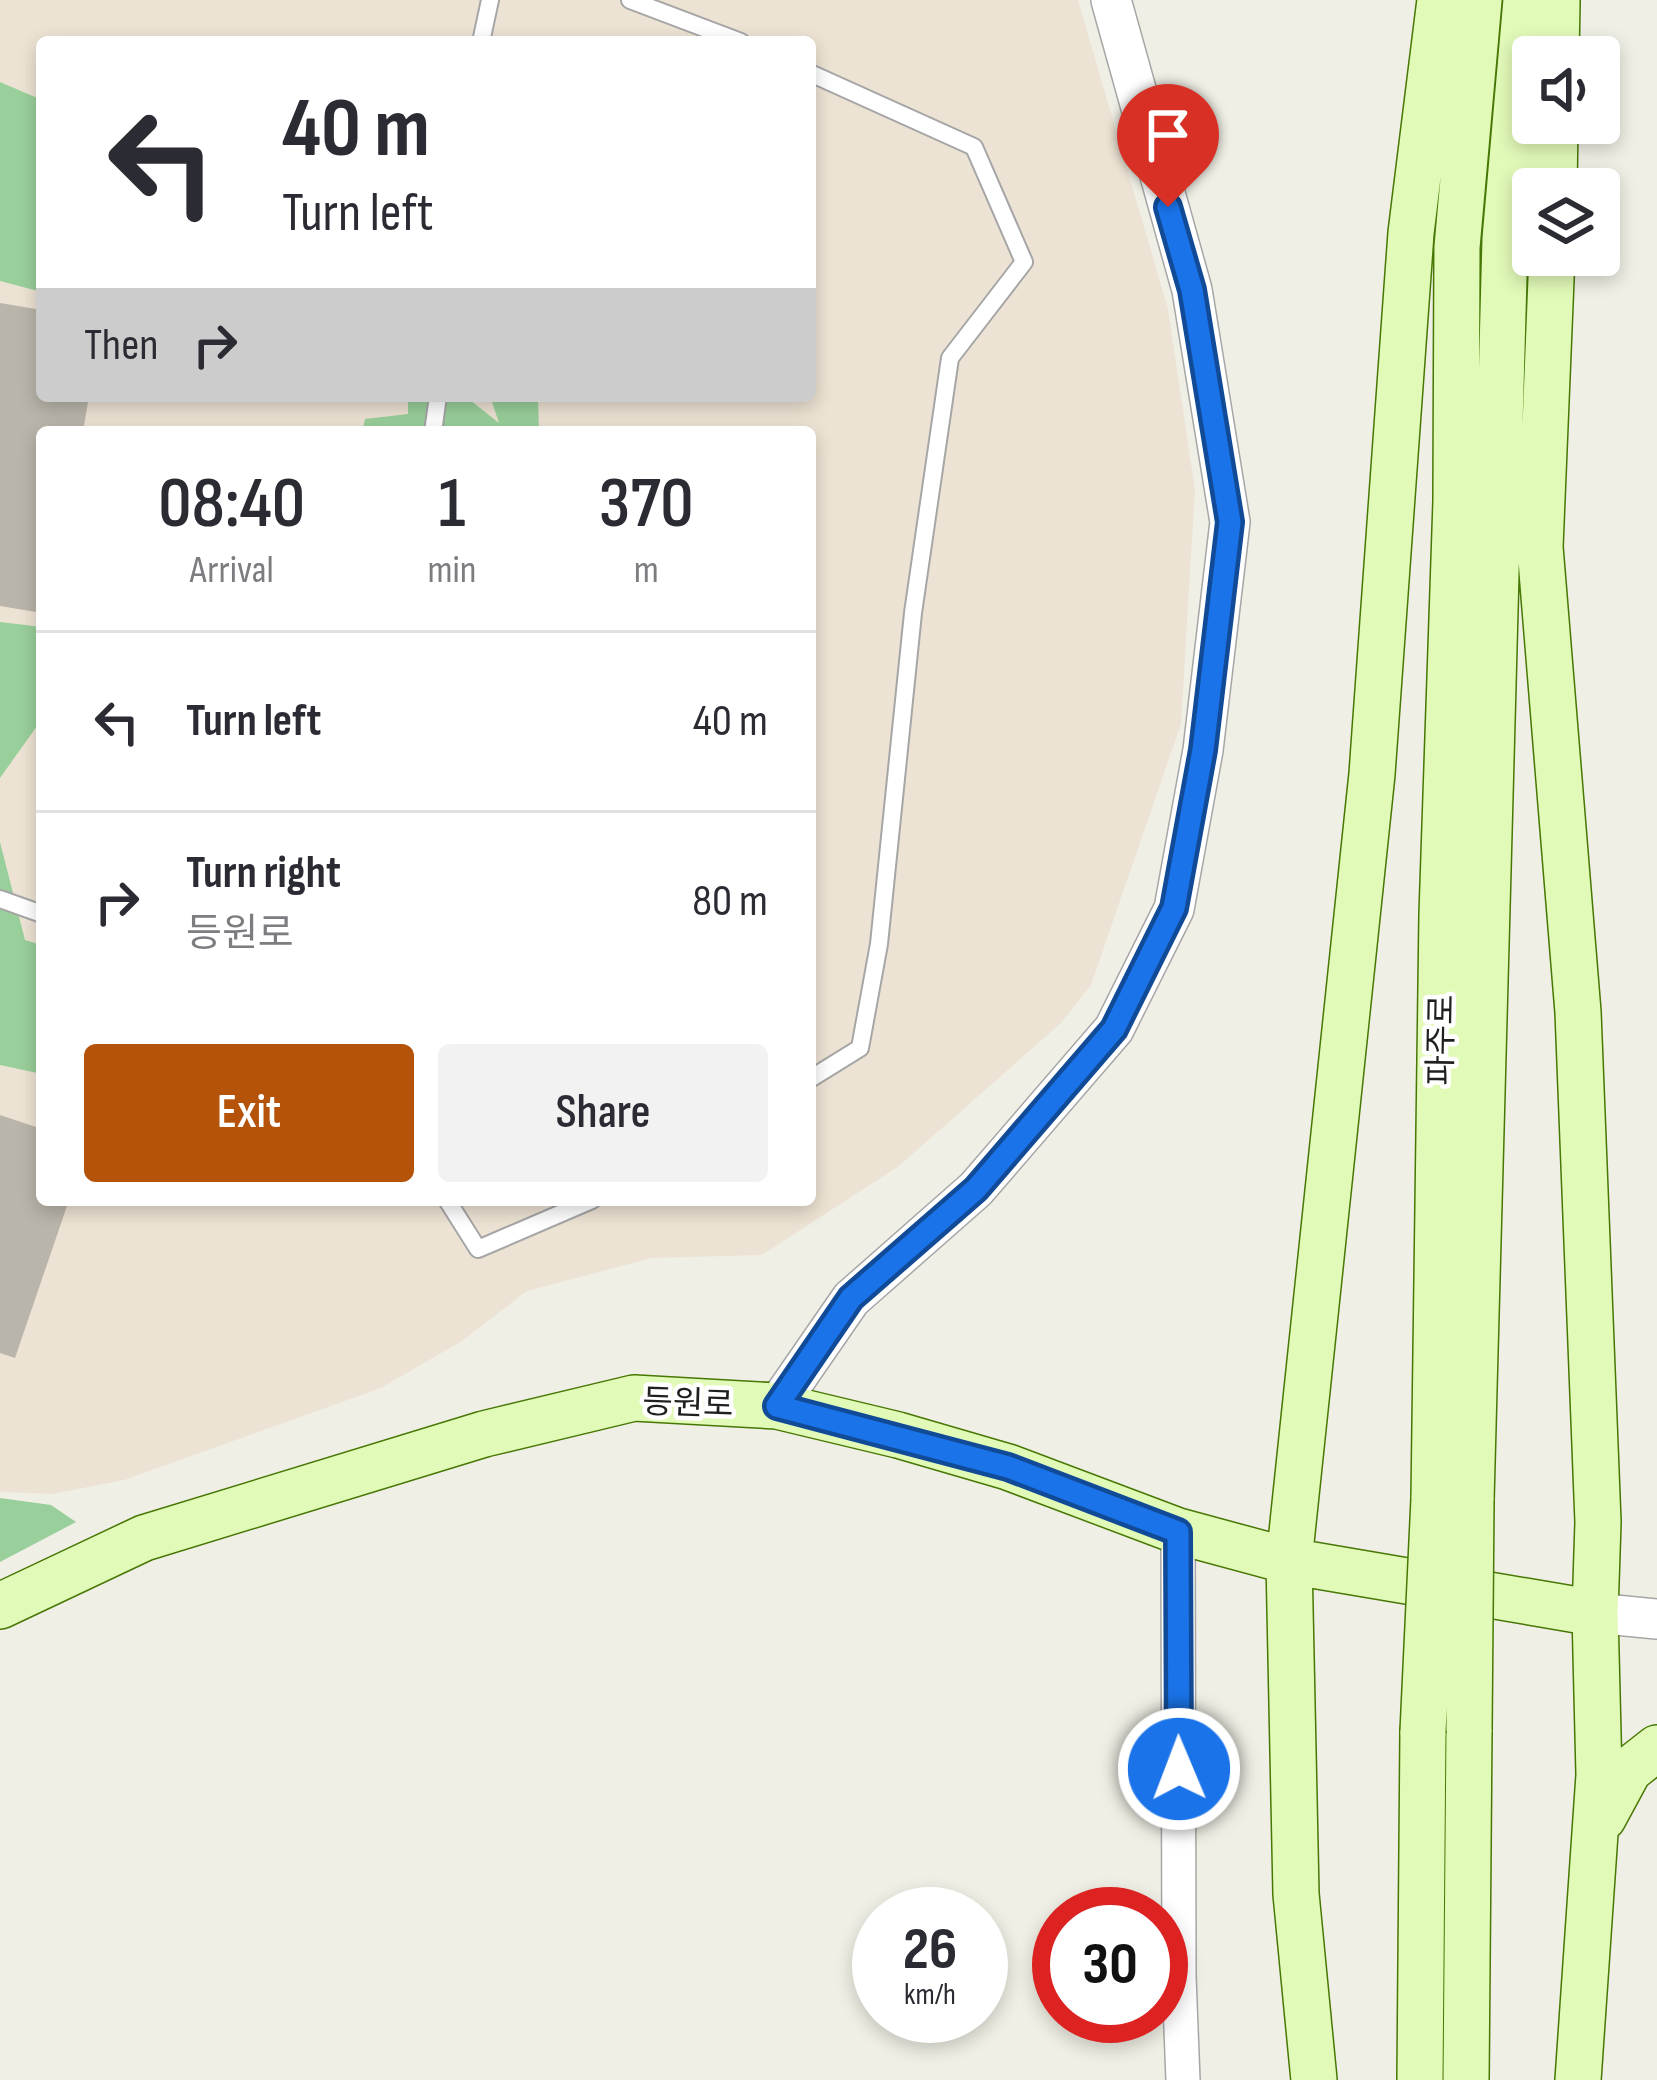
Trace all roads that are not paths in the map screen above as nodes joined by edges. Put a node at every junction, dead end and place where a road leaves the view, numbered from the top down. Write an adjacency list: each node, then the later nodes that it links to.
1 (490, 0): 8 (lane)
2 (630, 0): 9 (lane)
3 (1111, 0): 18 (street, 등원로)
4 (1440, 0): 19 (main road)
5 (1479, 0): 20 (main road, 파주로)
6 (1526, 0): 20 (main road, 파주로)
7 (1557, 0): 10 (main road)
8 (483, 36)
9 (725, 36)
10 (1556, 36)
11 (816, 76): 15 (lane)
12 (1551, 276): 25 (main road)
13 (0, 899): 14 (lane)
14 (36, 912)
15 (816, 1074)
16 (451, 1206): 17 (lane)
17 (578, 1206)
18 (777, 1406): 21 (main road); 24 (main road, 등원로)
19 (1297, 1488): 22 (main road); 23 (main road)
20 (1452, 1499): 31 (main road, 파주로, bridge); 32 (main road, 파주로, bridge)
21 (1178, 1532): 22 (main road); 29 (street)
22 (1224, 1541): 23 (main road)
23 (1289, 1562): 25 (main road); 30 (main road)
24 (0, 1606)
25 (1595, 1613): 26 (street); 28 (main road)
26 (1657, 1619)
27 (1657, 1748): 28 (main road)
28 (1596, 1832): 33 (main road)
29 (1184, 2080)
30 (1314, 2080)
31 (1420, 2080)
32 (1466, 2080)
33 (1578, 2080)

